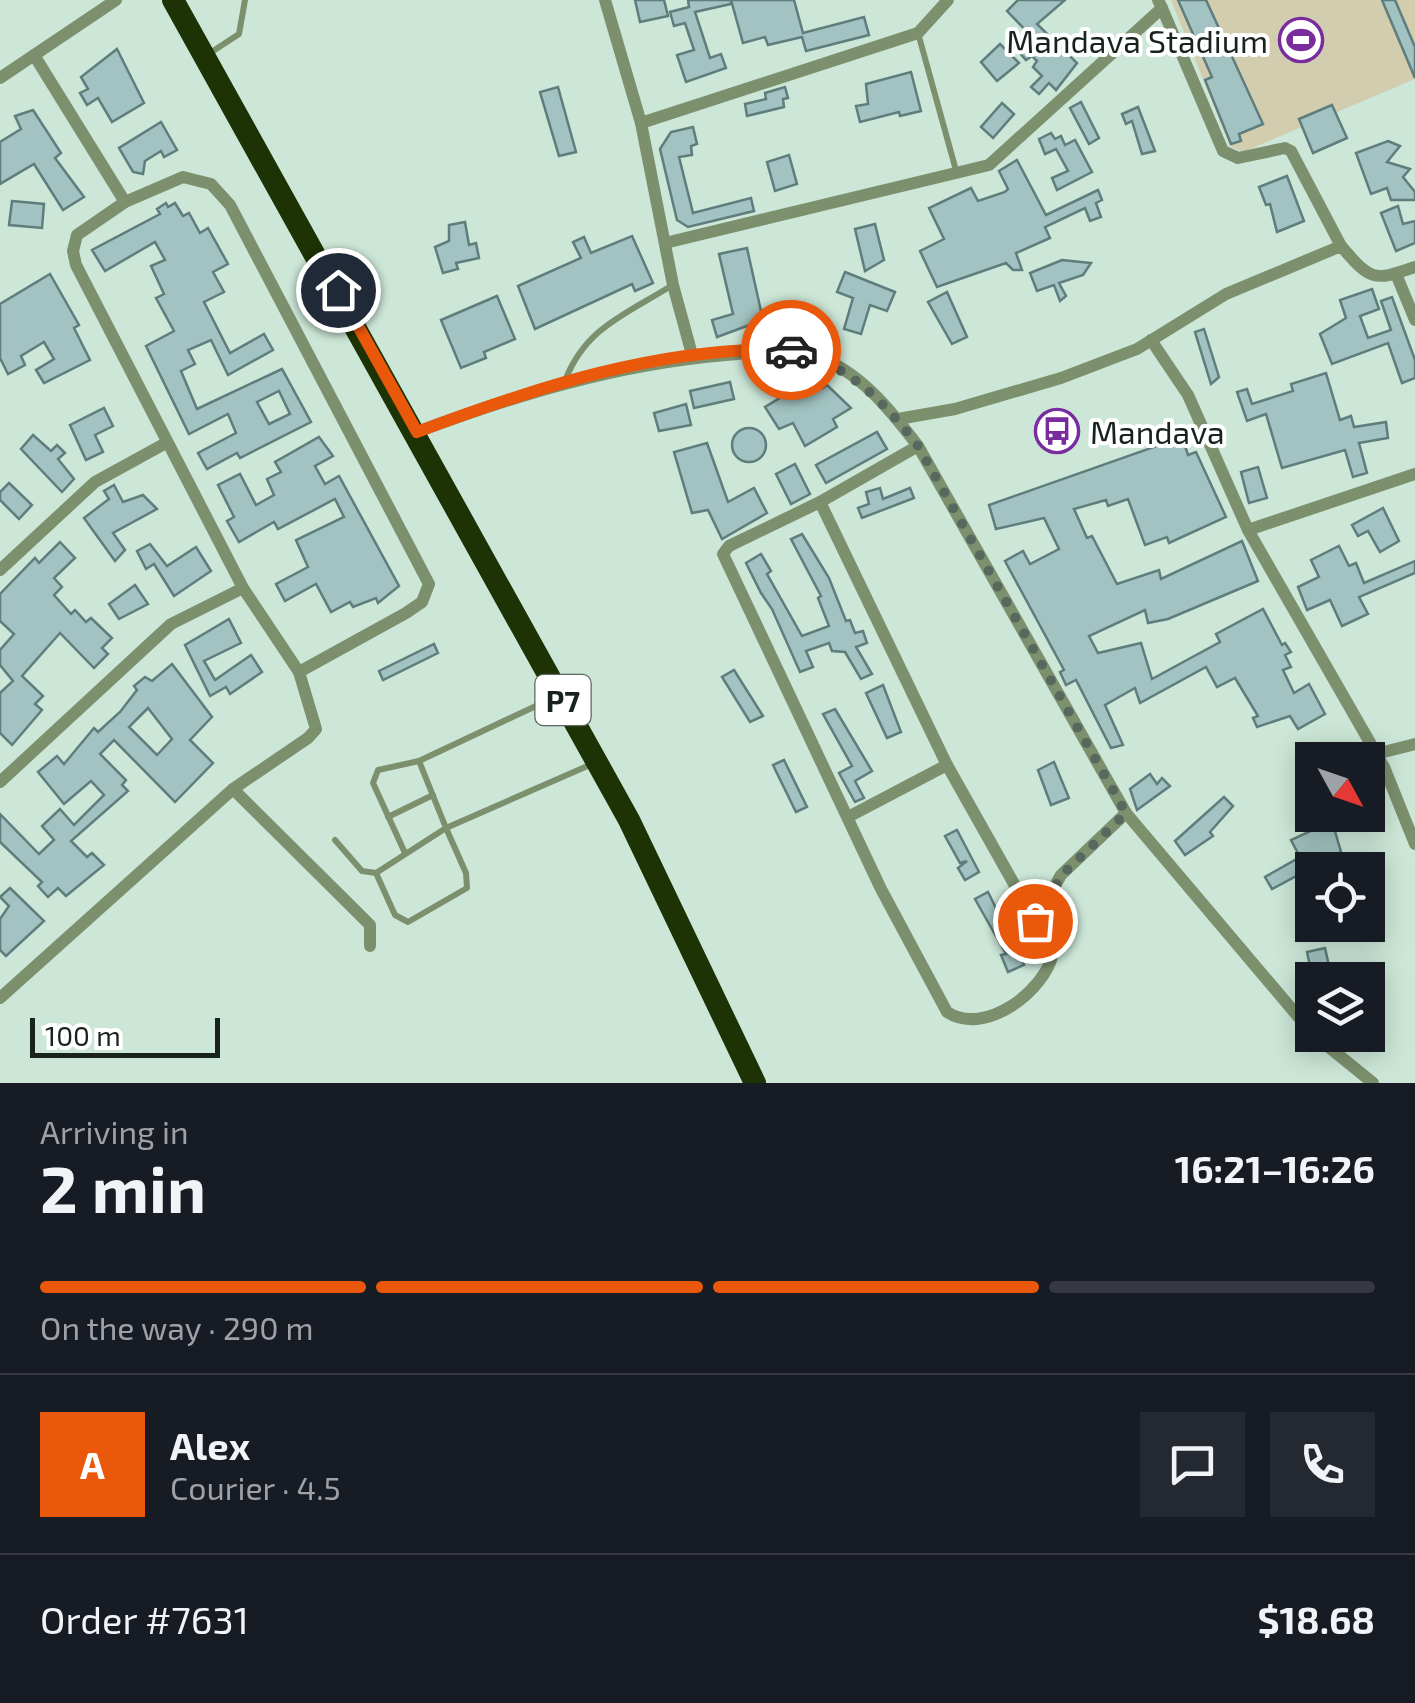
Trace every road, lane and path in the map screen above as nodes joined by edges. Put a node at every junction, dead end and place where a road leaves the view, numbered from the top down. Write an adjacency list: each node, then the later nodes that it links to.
1 (116, 0): 8 (street)
2 (173, 0): 9 (highway, P7)
3 (245, 0): 9 (lane)
4 (606, 0): 11 (street)
5 (948, 0): 7 (street)
6 (1160, 4): 12 (street); 15 (street)
7 (918, 34): 11 (street); 12 (lane)
8 (34, 56): 10 (street); 13 (street)
9 (205, 56): 24 (highway, P7)
10 (0, 78)
11 (641, 122): 14 (street)
12 (957, 175): 14 (street)
13 (125, 202): 25 (street); 32 (street)
14 (666, 243): 18 (street)
15 (1342, 246): 17 (street); 20 (street)
16 (1415, 267): 17 (street)
17 (1396, 274): 19 (street)
18 (673, 285): 21 (street); 22 (lane)
19 (1415, 320)
20 (1151, 340): 23 (street); 29 (street)
21 (693, 358): 22 (street); 23 (street)
22 (564, 382): 24 (street)
23 (898, 420): 26 (street)
24 (417, 432): 33 (highway, P7)
25 (166, 443): 30 (street); 31 (street)
26 (918, 446): 28 (street); 44 (street)
27 (1415, 474): 29 (street)
28 (820, 502): 39 (street); 46 (street)
29 (1248, 530): 34 (street)
30 (0, 570)
31 (243, 588): 32 (street); 41 (street)
32 (299, 672): 42 (street)
33 (560, 695): 37 (lane); 38 (highway, P7)
34 (1369, 742)
35 (1415, 744): 36 (street)
36 (1385, 752)
37 (419, 761): 43 (lane); 45 (lane)
38 (597, 762): 47 (lane); 57 (highway, P7)
39 (947, 766): 46 (street); 52 (street)
40 (1385, 775): 49 (street)
41 (0, 782)
42 (232, 790): 53 (street); 54 (street)
43 (433, 795): 45 (lane); 47 (lane)
44 (1126, 813): 52 (street); 55 (street)
45 (388, 817): 50 (lane)
46 (848, 817): 52 (street)
47 (446, 828): 50 (lane); 51 (lane)
48 (335, 840): 51 (lane)
49 (1415, 844)
50 (405, 853): 51 (lane)
51 (376, 873)
52 (1035, 921)
53 (370, 946)
54 (0, 998)
55 (1295, 1013)
56 (1330, 1052): 58 (street)
57 (755, 1083)
58 (1374, 1083)

